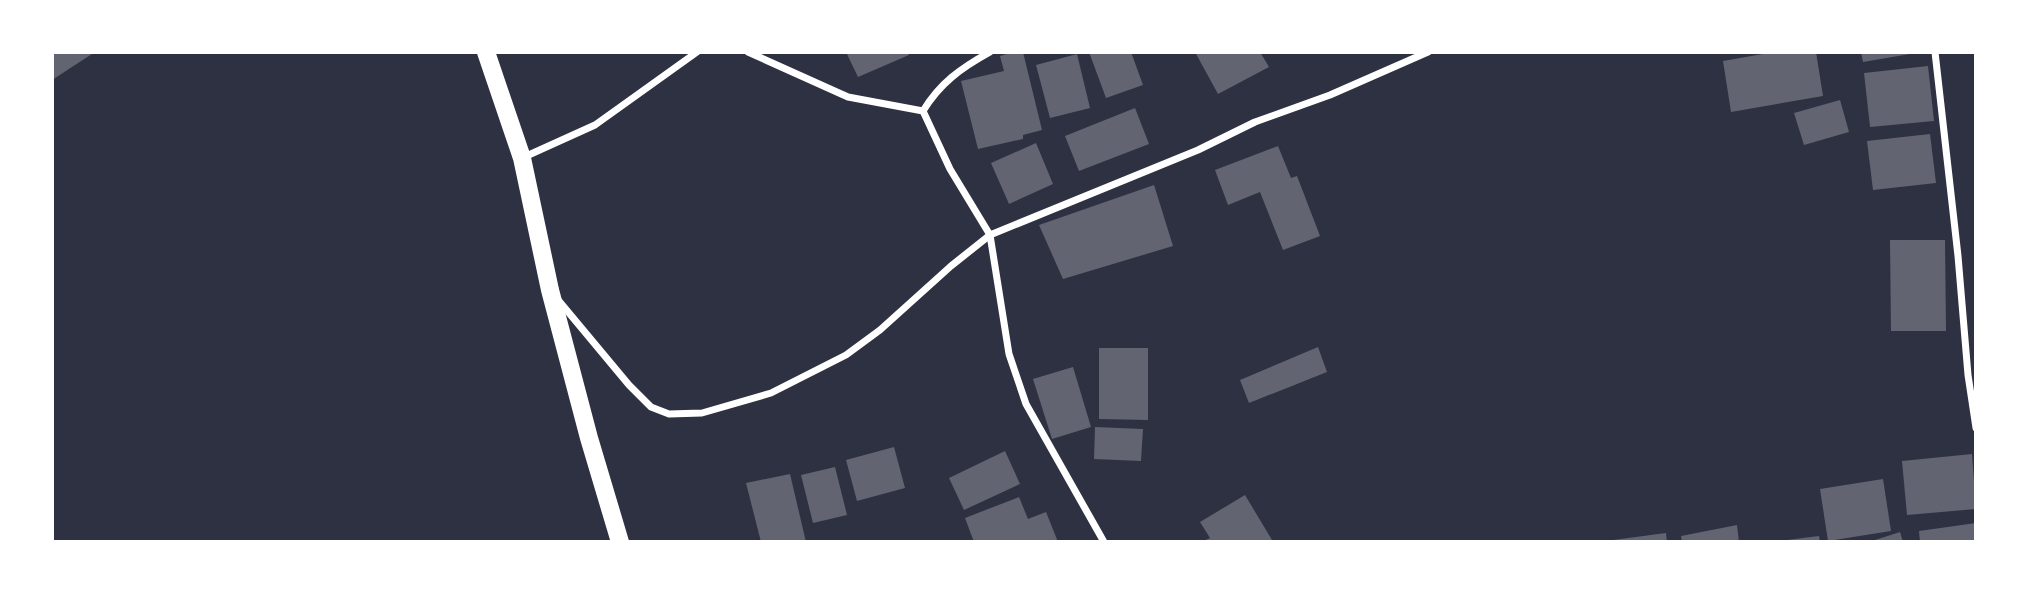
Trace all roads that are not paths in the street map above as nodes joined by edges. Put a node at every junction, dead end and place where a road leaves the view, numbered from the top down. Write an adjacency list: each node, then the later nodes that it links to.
1 (486, 52): 8 (main road)
2 (697, 52): 8 (street)
3 (748, 52): 7 (street)
4 (990, 52): 7 (street)
5 (1428, 52): 9 (street)
6 (1935, 52): 11 (street)
7 (923, 111): 9 (street)
8 (522, 158): 10 (main road)
9 (990, 235): 10 (street); 13 (street)
10 (550, 290): 12 (main road)
11 (1976, 428)
12 (620, 541)
13 (1104, 541)

